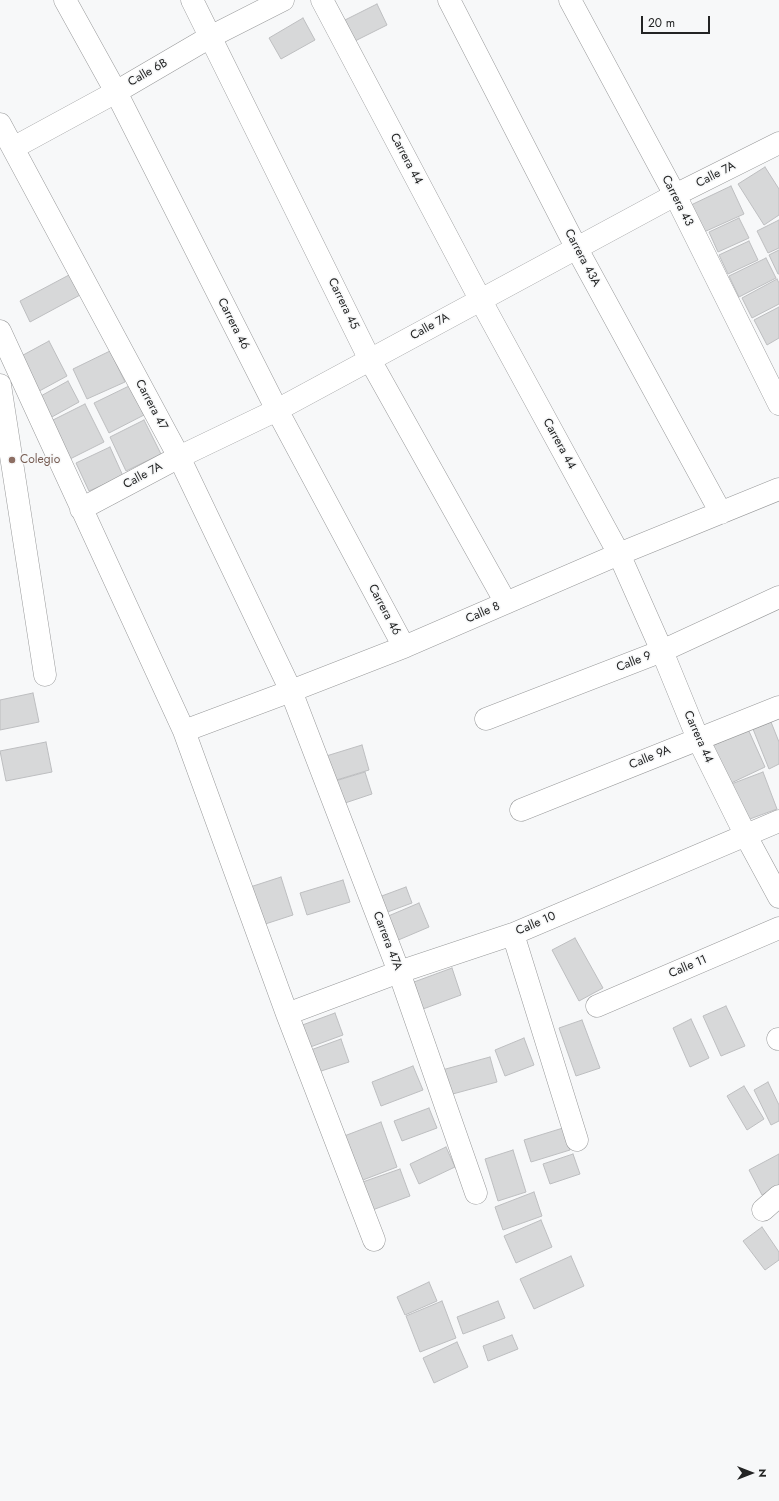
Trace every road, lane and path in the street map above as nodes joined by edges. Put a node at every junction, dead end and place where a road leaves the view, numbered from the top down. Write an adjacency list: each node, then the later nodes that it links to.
1 (65, 0): 8 (street, Carrera 46)
2 (192, 0): 7 (street, Carrera 45)
3 (283, 0): 7 (street, Calle 6B)
4 (322, 0): 14 (street, Carrera 44)
5 (449, 0): 13 (street, Carrera 43A)
6 (570, 0): 12 (street, Carrera 43)
7 (210, 37): 8 (street, Calle 6B); 16 (street, Carrera 45)
8 (116, 92): 11 (street, Calle 6B); 19 (street, Carrera 46)
9 (0, 124): 11 (street, Carrera 47)
10 (778, 145): 12 (street, Calle 7A)
11 (13, 148): 20 (street, Carrera 47)
12 (675, 195): 13 (street, Calle 7A); 18 (street, Carrera 43)
13 (577, 249): 14 (street, Calle 7A); 23 (street, Carrera 43A)
14 (480, 299): 16 (street, Calle 7A); 24 (street, Carrera 44)
15 (0, 331): 22 (street)
16 (370, 360): 19 (street, Calle 7A); 26 (street, Carrera 45)
17 (0, 385): 29 (street)
18 (779, 404)
19 (277, 410): 20 (street, Calle 7A); 27 (street, Carrera 46)
20 (179, 456): 22 (street, Calle 7A); 30 (street, Carrera 47)
21 (779, 489): 23 (street, Calle 8)
22 (81, 509): 33 (street)
23 (721, 513): 24 (street, Calle 8)
24 (619, 554): 26 (street, Calle 8); 28 (street, Carrera 44)
25 (779, 597): 28 (street, Calle 9)
26 (506, 603): 27 (street, Calle 8)
27 (404, 647): 30 (street, Calle 8)
28 (662, 651): 32 (street, Calle 9); 34 (street, Carrera 44)
29 (45, 675)
30 (291, 691): 33 (street, Calle 8); 41 (street, Carrera 47A)
31 (779, 707): 34 (street, Calle 9A)
32 (486, 719)
33 (184, 730): 43 (street)
34 (698, 739): 35 (street, Calle 9A); 37 (street, Carrera 44)
35 (521, 810)
36 (779, 821): 37 (street, Calle 10)
37 (746, 836): 38 (street, Carrera 44); 40 (street, Calle 10)
38 (779, 897)
39 (779, 928): 42 (street, Calle 11)
40 (513, 934): 41 (street, Calle 10); 44 (street)
41 (399, 972): 43 (street, Calle 10); 45 (street, Carrera 47A)
42 (597, 1006)
43 (287, 1014): 46 (street)
44 (577, 1140)
45 (476, 1193)
46 (374, 1240)

